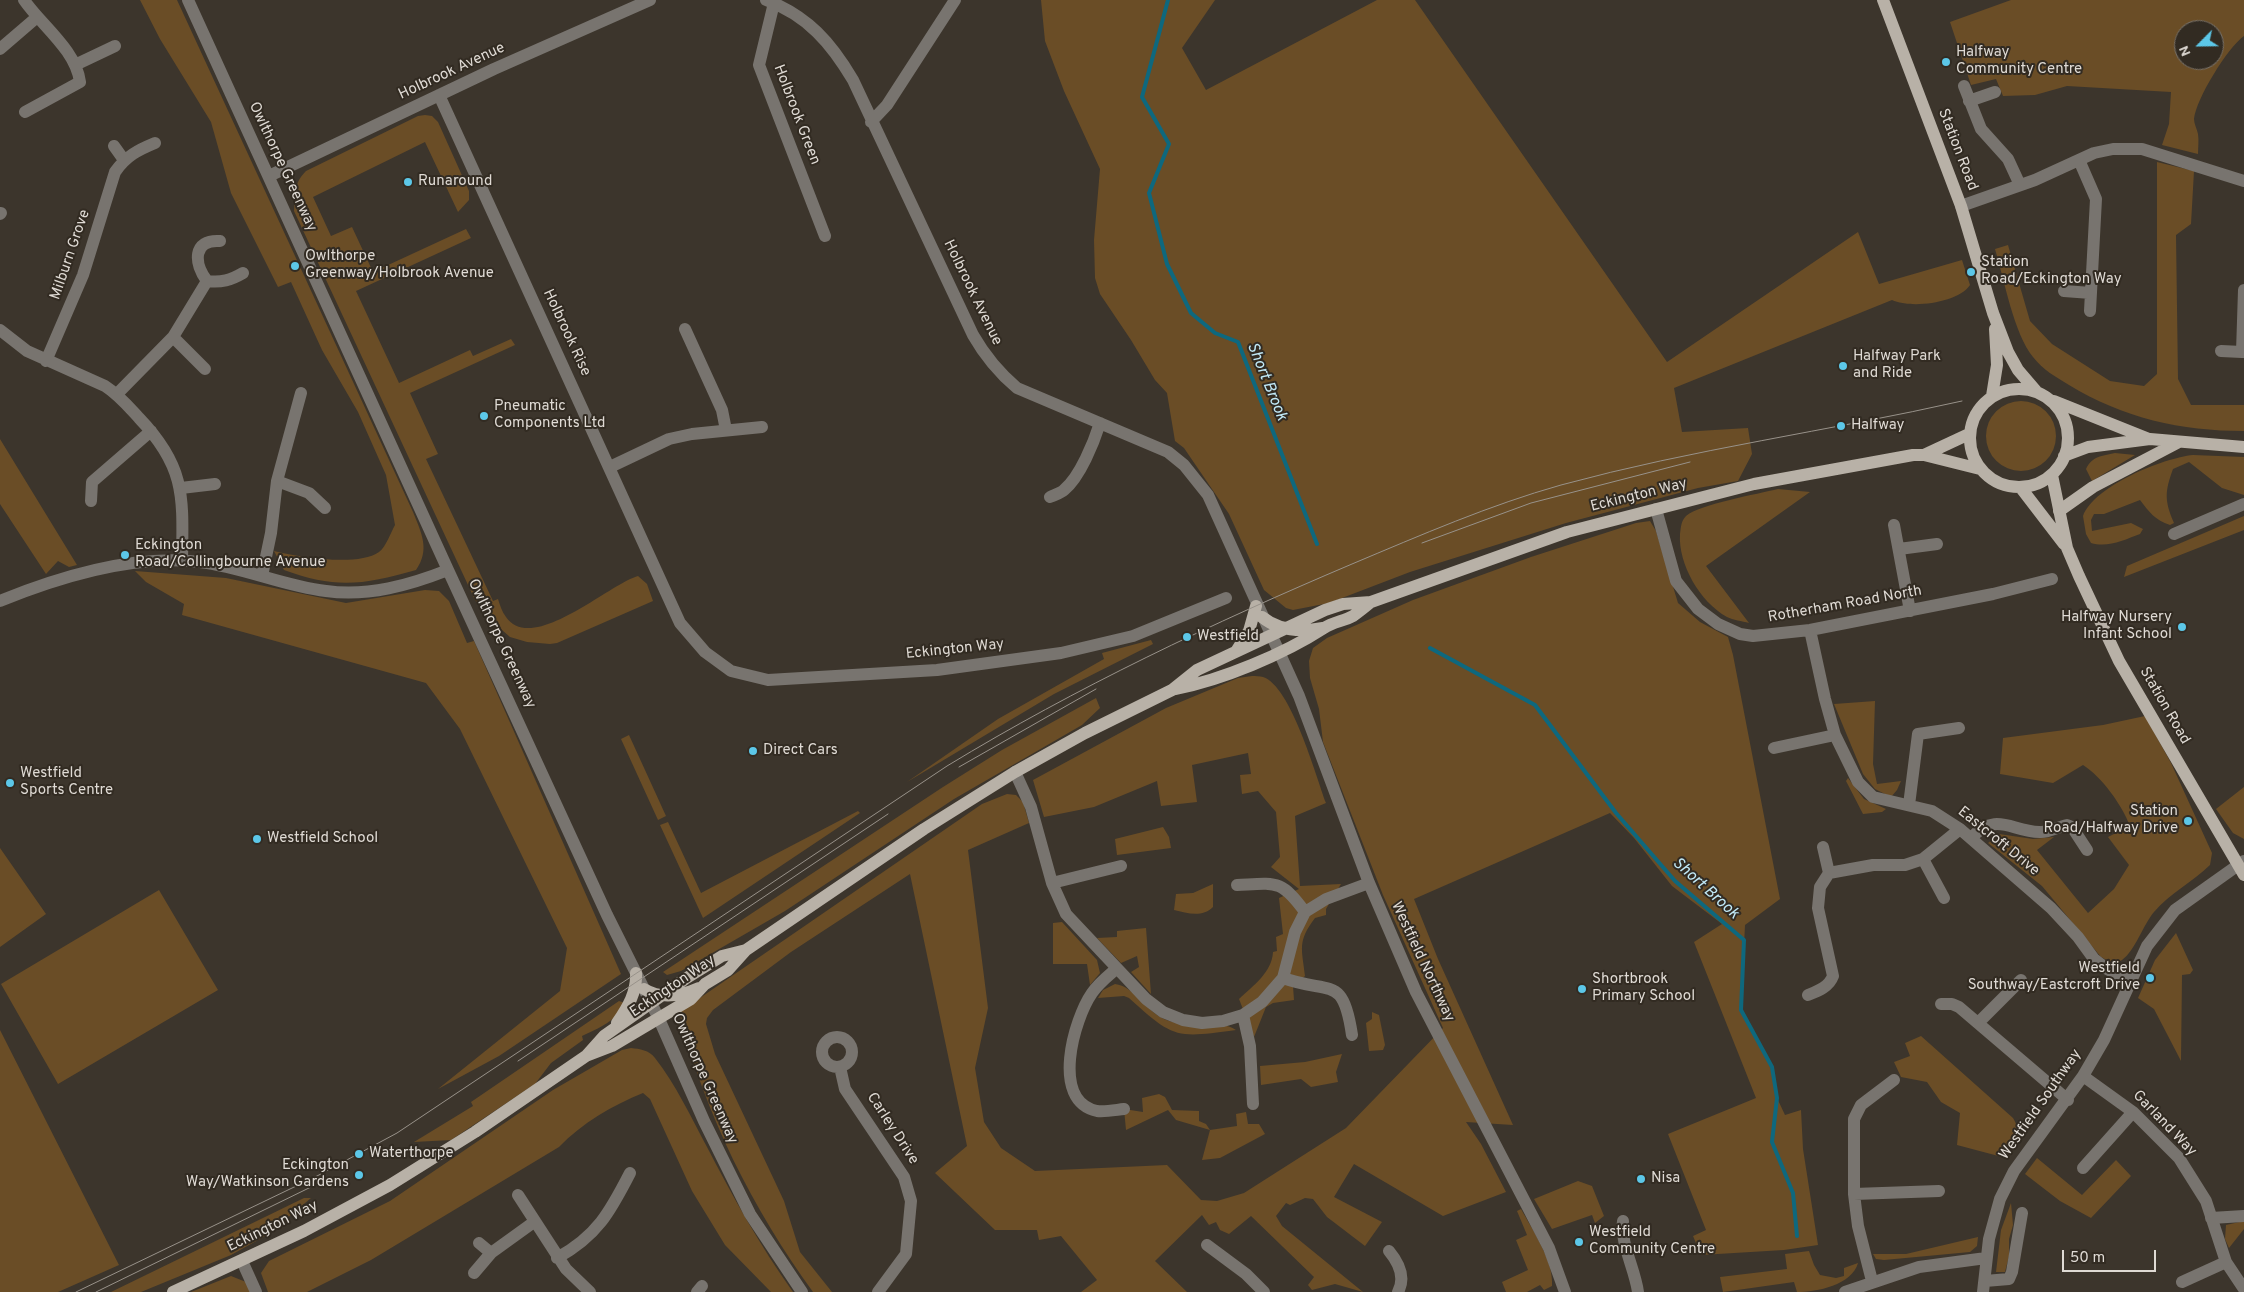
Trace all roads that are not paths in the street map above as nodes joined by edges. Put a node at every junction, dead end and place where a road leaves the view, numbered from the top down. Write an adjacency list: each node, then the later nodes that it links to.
1 (24, 0): 7 (street)
2 (188, 0): 21 (street, Owlthorpe Greenway)
3 (650, 0): 13 (street, Holbrook Avenue)
4 (954, 0): 16 (street)
5 (1883, 0): 24 (main road, Station Road)
6 (770, 2): 16 (street, Holbrook Avenue); 25 (street, Holbrook Green)
7 (36, 18): 9 (street); 10 (street)
8 (115, 46): 10 (street)
9 (0, 49)
10 (75, 65): 15 (street)
11 (1964, 86): 14 (street)
12 (1995, 92): 14 (street)
13 (439, 95): 21 (street, Holbrook Avenue); 56 (street, Holbrook Rise)
14 (1969, 101): 23 (street)
15 (24, 112)
16 (872, 122): 46 (street, Holbrook Avenue)
17 (156, 143): 19 (street)
18 (114, 146): 19 (street)
19 (124, 160): 39 (street, Milburn Grove)
20 (2080, 160): 22 (street); 23 (street); 31 (street)
21 (269, 176): 75 (street, Owlthorpe Greenway)
22 (2244, 181)
23 (2020, 185): 24 (street)
24 (1961, 206): 33 (main road, Station Road)
25 (825, 236)
26 (220, 241): 28 (street)
27 (243, 273): 28 (street)
28 (207, 281): 36 (street)
29 (2244, 290): 38 (street)
30 (2064, 291): 31 (street)
31 (2091, 293): 32 (street)
32 (2090, 311)
33 (1993, 313): 41 (main road, Station Road); 44 (main road, Station Road)
34 (0, 330): 39 (street)
35 (684, 330): 48 (street)
36 (173, 337): 40 (street); 43 (street)
37 (2222, 351): 38 (street)
38 (2243, 352)
39 (46, 361): 43 (street)
40 (205, 369)
41 (2036, 391): 44 (main road); 45 (main road)
42 (301, 393): 59 (street)
43 (117, 394): 49 (street)
44 (1992, 396): 50 (main road)
45 (2054, 401): 51 (main road); 55 (main road)
46 (1100, 423): 63 (street); 82 (street, Holbrook Avenue)
47 (762, 427): 48 (street)
48 (726, 430): 56 (street)
49 (151, 431): 61 (street); 64 (street)
50 (1969, 434): 54 (main road, Eckington Way); 57 (main road)
51 (2150, 439): 52 (main road); 55 (main road)
52 (2179, 442): 53 (main road); 68 (main road)
53 (2244, 447)
54 (1924, 454): 57 (main road, Eckington Way); 67 (main road, Eckington Way)
55 (2064, 456): 58 (main road)
56 (610, 467): 87 (street, Holbrook Rise)
57 (1980, 469): 62 (main road, Eckington Way)
58 (2052, 475): 62 (main road); 68 (main road, Station Road)
59 (277, 481): 66 (street); 76 (street)
60 (215, 484): 61 (street)
61 (181, 488): 74 (street)
62 (2022, 488): 72 (main road, Station Road)
63 (1050, 497)
64 (91, 501)
65 (2244, 504): 70 (street)
66 (325, 508)
67 (1656, 509): 80 (main road, Eckington Way); 85 (street, Rotherham Road North)
68 (2059, 511): 72 (main road, Station Road)
69 (1894, 525): 73 (street)
70 (2174, 534)
71 (1937, 544): 73 (street)
72 (2066, 548): 102 (main road, Station Road)
73 (1899, 549): 81 (street)
74 (182, 561): 76 (street); 79 (street)
75 (448, 570): 76 (street); 111 (street, Owlthorpe Greenway)
76 (262, 576)
77 (2052, 579): 81 (street, Rotherham Road North)
78 (1226, 598): 87 (street, Eckington Way)
79 (0, 601)
80 (1372, 602): 83 (main road, Eckington Way); 84 (main road, Eckington Way)
81 (1910, 611): 85 (street, Rotherham Road North)
82 (1259, 612): 84 (main road); 86 (street, Holbrook Avenue); 88 (main road)
83 (1325, 627): 84 (main road); 89 (main road, Eckington Way)
84 (1285, 629): 86 (main road, Eckington Way)
85 (1810, 630): 92 (street, Eastcroft Drive)
86 (1271, 635): 88 (main road, Eckington Way); 89 (street, Westfield Northway)
87 (691, 638)
88 (1237, 650): 90 (main road, Eckington Way)
89 (1279, 652): 90 (main road, Eckington Way); 105 (street, Westfield Northway)
90 (1172, 690): 94 (main road, Eckington Way)
91 (1959, 728): 95 (street)
92 (1836, 735): 93 (street); 95 (street, Eastcroft Drive)
93 (1774, 748)
94 (1015, 772): 104 (street); 109 (main road, Eckington Way)
95 (1909, 805): 96 (street, Eastcroft Drive)
96 (1960, 829): 97 (street, Eastcroft Drive); 100 (street)
97 (1972, 838): 99 (street); 114 (street, Eastcroft Drive)
98 (1823, 846): 103 (street)
99 (2087, 850)
100 (1922, 859): 103 (street); 107 (street)
101 (1121, 866): 104 (street)
102 (2242, 867): 114 (street, Westfield Southway)
103 (1828, 873): 116 (street)
104 (1052, 883): 110 (street)
105 (1369, 883): 108 (street); 162 (street, Westfield Northway)
106 (1238, 885): 108 (street)
107 (1944, 898)
108 (1305, 912): 112 (street)
109 (746, 950): 115 (main road, Eckington Way); 117 (main road, Eckington Way)
110 (1116, 969): 119 (street); 130 (street)
111 (636, 973): 117 (street, Owlthorpe Greenway); 122 (main road)
112 (1283, 978): 119 (street); 123 (street)
113 (2021, 980): 121 (street)
114 (2132, 982): 126 (street, Westfield Southway)
115 (706, 984): 117 (main road); 120 (main road, Eckington Way)
116 (1808, 995)
117 (655, 999): 120 (street, Owlthorpe Greenway); 122 (main road, Eckington Way)
118 (1941, 1004): 121 (street)
119 (1242, 1015): 129 (street)
120 (659, 1019): 124 (main road, Eckington Way); 158 (street, Owlthorpe Greenway)
121 (1978, 1023): 128 (street)
122 (613, 1029): 124 (main road, Eckington Way)
123 (1352, 1035)
124 (586, 1056): 148 (main road, Eckington Way)
125 (840, 1067): 159 (street, Carley Drive)
126 (2083, 1076): 128 (street, Westfield Southway); 131 (street, Garland Way)
127 (1894, 1080): 135 (street)
128 (2068, 1100): 147 (street, Westfield Southway)
129 (1253, 1104)
130 (1124, 1110)
131 (2133, 1112): 132 (street); 139 (street, Garland Way)
132 (2083, 1168)
133 (630, 1173): 146 (street)
134 (1939, 1191): 135 (street)
135 (1854, 1194): 151 (street)
136 (518, 1195): 141 (street)
137 (2022, 1213): 153 (street)
138 (2244, 1216): 139 (street)
139 (2211, 1218): 149 (street, Garland Way)
140 (1623, 1221): 163 (street)
141 (534, 1222): 145 (street); 146 (street)
142 (479, 1244): 145 (street)
143 (1207, 1245): 160 (street)
144 (1389, 1251): 161 (street)
145 (491, 1252): 150 (street)
146 (558, 1258): 157 (street)
147 (1986, 1258): 151 (street); 153 (street, Westfield Southway)
148 (242, 1261): 155 (main road, Eckington Way); 156 (street)
149 (2226, 1262): 152 (street); 154 (street, Garland Way)
150 (474, 1273)
151 (1872, 1281): 164 (street)
152 (2182, 1282)
153 (1984, 1286)
154 (2244, 1289)
155 (174, 1292)
156 (256, 1292)
157 (590, 1292)
158 (802, 1292)
159 (878, 1292)
160 (1264, 1292)
161 (1398, 1292)
162 (1564, 1292)
163 (1638, 1292)
164 (1845, 1292)

